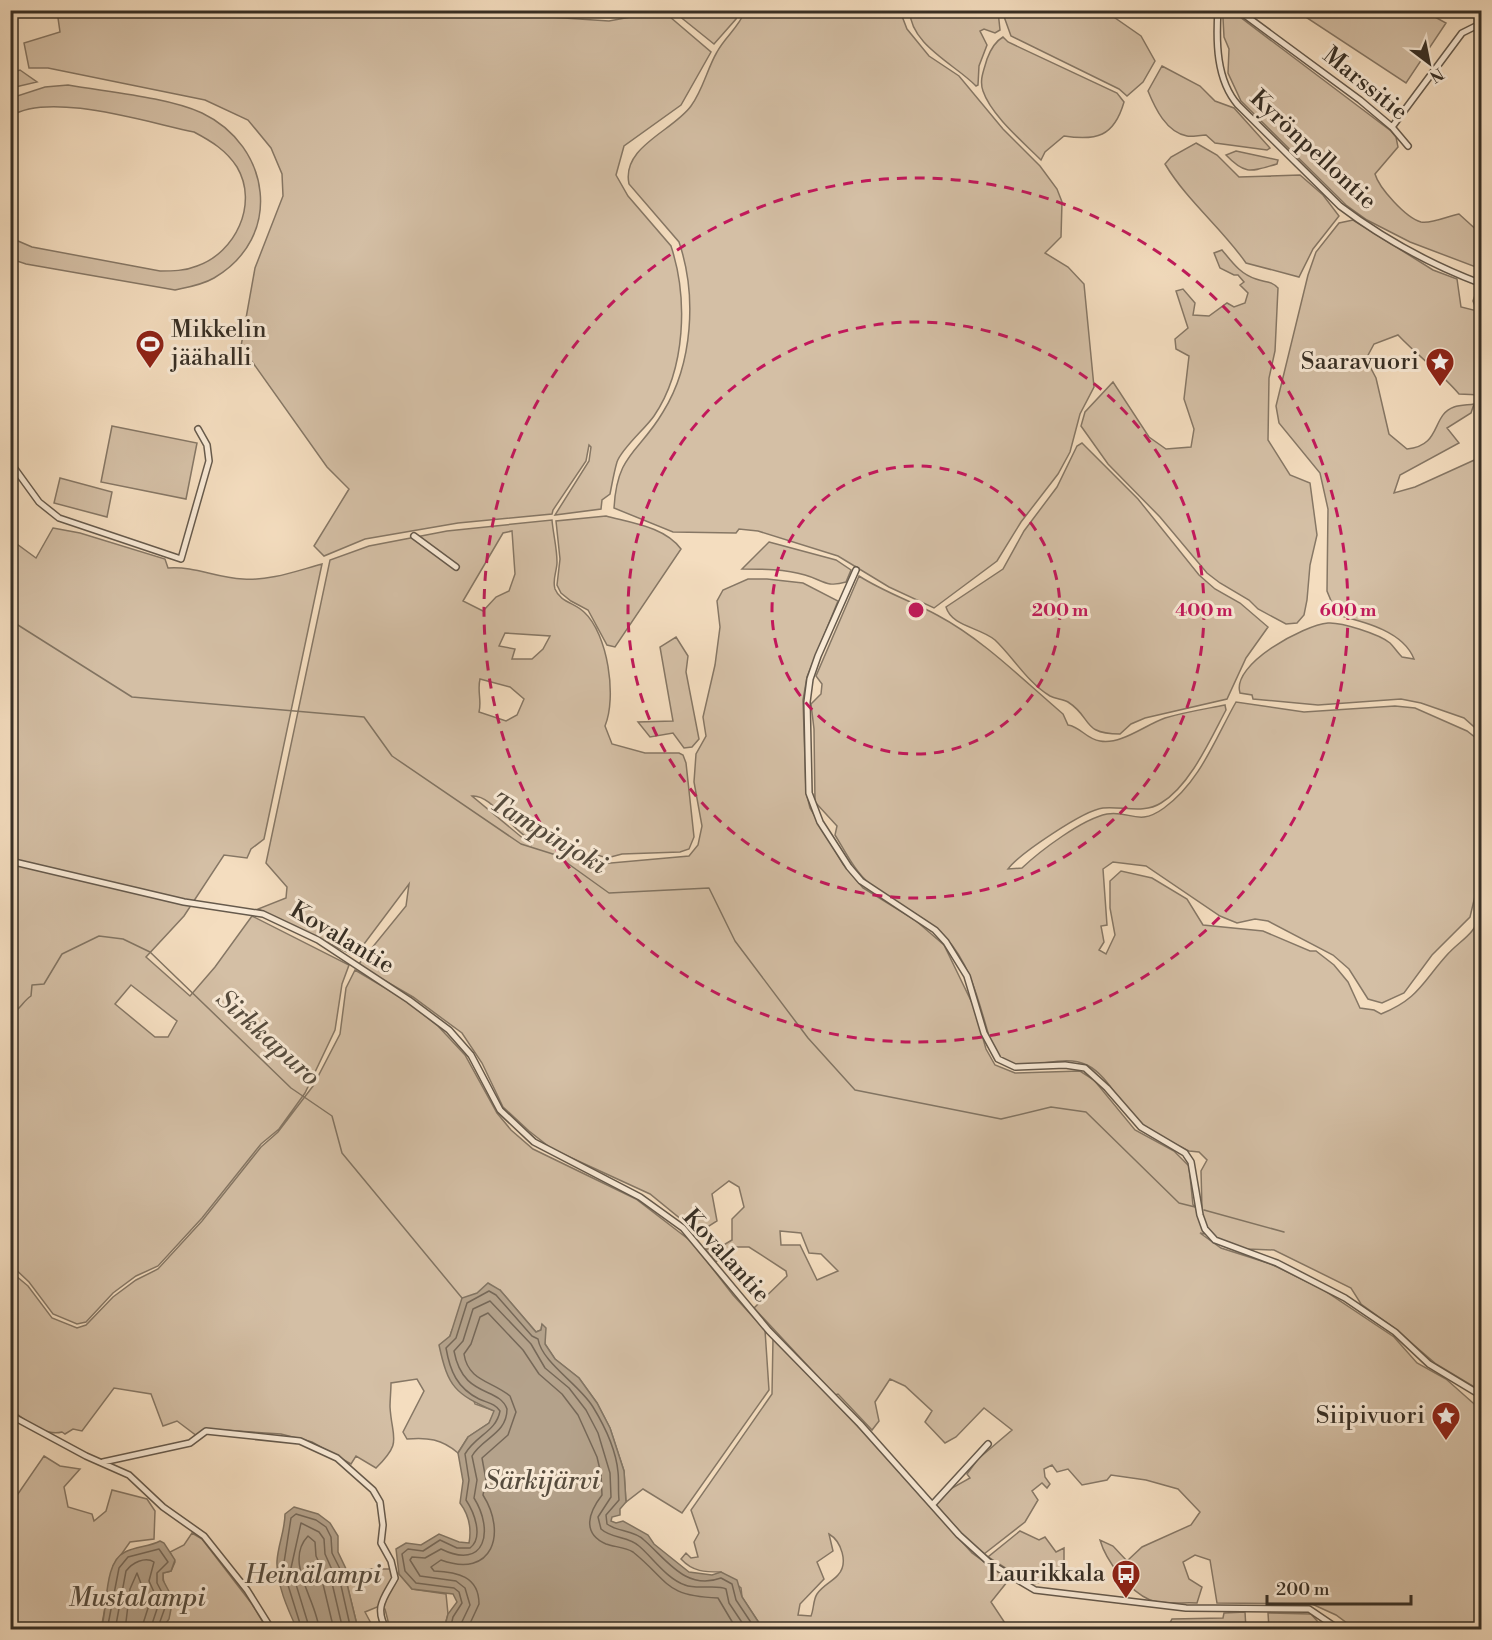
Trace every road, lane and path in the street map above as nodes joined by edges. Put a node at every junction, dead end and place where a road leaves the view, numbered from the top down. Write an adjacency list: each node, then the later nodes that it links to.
1 (1218, 10): 8 (street, Kyrönpellontie)
2 (1238, 10): 6 (street, Marssitie)
3 (1478, 10): 4 (street)
4 (1482, 16)
5 (1482, 23): 6 (street)
6 (1392, 127): 7 (street, Marssitie)
7 (1408, 146)
8 (1482, 284)
9 (198, 429): 10 (street)
10 (10, 462)
11 (414, 536): 12 (street)
12 (456, 567)
13 (856, 570): 15 (street)
14 (10, 861): 19 (street, Kovalantie)
15 (1482, 1396)
16 (10, 1415): 18 (street)
17 (988, 1444): 19 (street)
18 (103, 1462): 20 (street); 21 (street)
19 (933, 1504): 22 (street, Kovalantie)
20 (272, 1629)
21 (387, 1629)
22 (1340, 1629)

